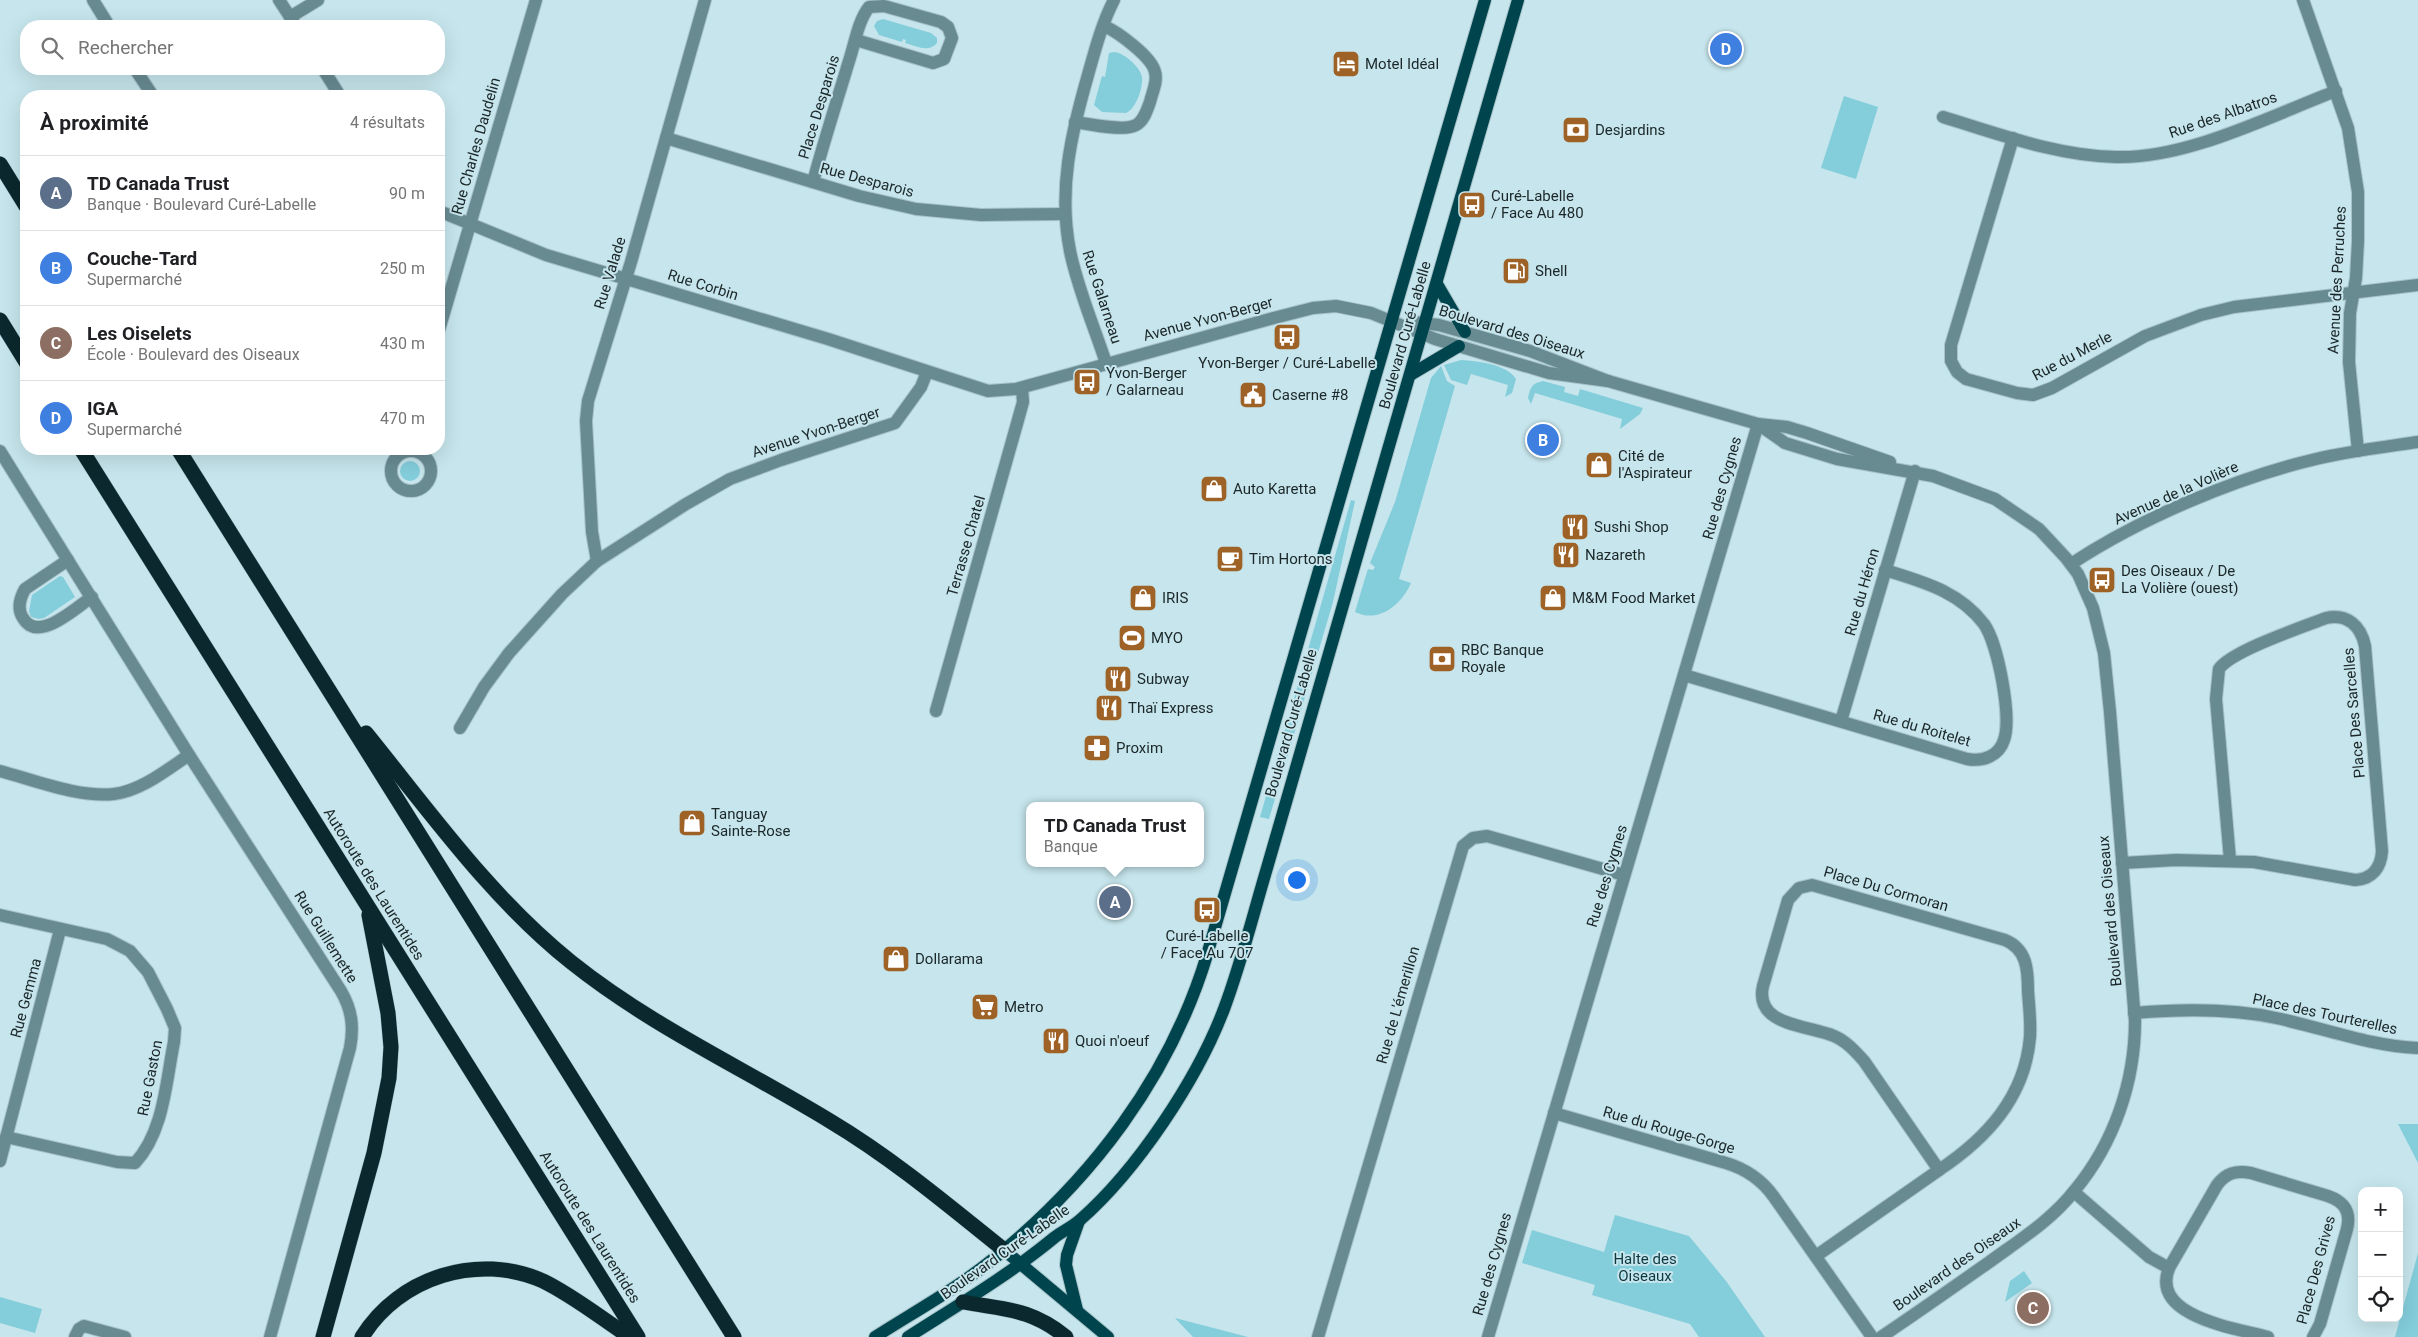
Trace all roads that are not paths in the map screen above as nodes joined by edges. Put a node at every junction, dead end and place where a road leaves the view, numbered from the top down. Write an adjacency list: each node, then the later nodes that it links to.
1 (93, 0): 10 (street)
2 (279, 0): 11 (street)
3 (318, 0): 12 (street)
4 (536, 0): 29 (street, Rue Charles Daudelin)
5 (705, 0): 22 (street, Rue Valade)
6 (1114, 0): 13 (street, Rue Galarneau)
7 (1485, 0): 36 (main road, Boulevard Curé-Labelle)
8 (1518, 0): 31 (main road, Boulevard Curé-Labelle)
9 (2303, 0): 19 (street, Avenue des Perruches)
10 (105, 20)
11 (292, 20)
12 (295, 20)
13 (1104, 26): 21 (street, Rue Galarneau); 21 (street)
14 (856, 40): 14 (street, Place Desparois); 25 (street, Place Desparois)
15 (139, 75): 17 (street)
16 (326, 75): 18 (street)
17 (148, 90)
18 (336, 90)
19 (2336, 91): 23 (street, Rue des Albatros); 33 (street, Avenue des Perruches)
20 (1943, 117): 23 (street, Rue des Albatros)
21 (1075, 122): 28 (street, Rue Galarneau)
22 (666, 138): 25 (street, Rue Desparois); 30 (street, Rue Valade)
23 (2013, 138): 33 (street, Rue du Merle)
24 (0, 164): 26 (highway)
25 (813, 182): 28 (street, Rue Desparois)
26 (20, 196)
27 (445, 214): 29 (street, Rue Corbin)
28 (1065, 214): 41 (street, Rue Galarneau)
29 (470, 224): 30 (street, Rue Corbin); 34 (street, Rue Charles Daudelin)
30 (625, 278): 42 (street, Rue Corbin); 54 (street, Rue Valade)
31 (1437, 284): 37 (main road, Boulevard Curé-Labelle); 38 (main road)
32 (2418, 285): 33 (street, Rue du Merle)
33 (2353, 294): 49 (street, Avenue des Perruches)
34 (445, 309)
35 (0, 320): 40 (highway)
36 (1392, 320): 37 (street, Boulevard des Oiseaux); 41 (street, Avenue Yvon-Berger); 79 (main road, Boulevard Curé-Labelle)
37 (1423, 328): 38 (street, Boulevard des Oiseaux); 39 (street, Boulevard des Oiseaux); 43 (main road, Boulevard Curé-Labelle)
38 (1465, 332): 44 (street, Boulevard des Oiseaux)
39 (1460, 346): 43 (main road); 44 (street, Boulevard des Oiseaux)
40 (20, 352)
41 (1106, 363): 45 (street, Avenue Yvon-Berger)
42 (927, 372): 45 (street, Avenue Yvon-Berger); 54 (street, Avenue Yvon-Berger)
43 (1410, 375): 78 (main road, Boulevard Curé-Labelle)
44 (1608, 381): 46 (street, Boulevard des Oiseaux)
45 (1022, 388): 60 (street, Terrasse Chatel)
46 (1758, 424): 52 (street, Boulevard des Oiseaux); 58 (street, Rue des Cygnes)
47 (2418, 442): 49 (street, Avenue de la Volière)
48 (0, 451): 53 (street, Rue Guillemette)
49 (2358, 451): 55 (street, Avenue de la Volière)
50 (85, 455): 68 (highway, Autoroute des Laurentides)
51 (182, 455): 59 (highway)
52 (1916, 471): 55 (street, Boulevard des Oiseaux); 56 (street, Rue du Héron)
53 (68, 560): 57 (street, Rue Guillemette); 57 (street)
54 (597, 561): 62 (street, Avenue Yvon-Berger)
55 (2071, 564): 66 (street, Boulevard des Oiseaux)
56 (1885, 570): 61 (street, Rue du Héron); 61 (street, Rue du Roitelet)
57 (92, 597): 63 (street, Rue Guillemette)
58 (1684, 675): 61 (street, Rue du Roitelet); 67 (street, Rue des Cygnes)
59 (328, 688): 79 (highway); 92 (highway)
60 (936, 711)
61 (1841, 721)
62 (460, 728)
63 (190, 755): 64 (street); 87 (street, Rue Guillemette)
64 (0, 771)
65 (2230, 860): 65 (street, Place Des Sarcelles); 66 (street, Place Des Sarcelles)
66 (2122, 863): 71 (street, Boulevard des Oiseaux)
67 (1624, 875): 73 (street, Rue des Cygnes); 97 (street, Rue de L'émerillon)
68 (367, 904): 88 (highway); 91 (highway, Autoroute des Laurentides)
69 (0, 915): 70 (street, Rue Gaston)
70 (60, 930): 74 (street, Rue Gemma); 74 (street, Rue Gaston)
71 (2134, 1013): 72 (street, Place des Tourterelles); 77 (street, Boulevard des Oiseaux)
72 (2418, 1048)
73 (1554, 1113): 80 (street, Rue du Rouge-Gorge); 98 (street, Rue des Cygnes)
74 (6, 1138): 75 (street, Rue Gemma)
75 (0, 1161)
76 (1939, 1170): 76 (street, Place Du Cormoran); 80 (street, Place Du Cormoran)
77 (2074, 1192): 82 (street); 100 (street, Boulevard des Oiseaux)
78 (1079, 1221): 81 (main road, Boulevard Curé-Labelle); 84 (main road)
79 (1004, 1250): 81 (main road); 93 (main road, Boulevard Curé-Labelle)
80 (1816, 1256): 99 (street, Rue du Rouge-Gorge)
81 (1021, 1264): 83 (main road, Boulevard Curé-Labelle); 84 (main road)
82 (2169, 1268): 101 (street); 102 (street, Place Des Grives)
83 (964, 1302): 94 (main road, Boulevard Curé-Labelle); 95 (highway)
84 (1077, 1310): 96 (main road)
85 (75, 1337): 86 (street)
86 (125, 1337)
87 (270, 1337)
88 (323, 1337)
89 (362, 1337): 90 (highway)
90 (630, 1337)
91 (638, 1337)
92 (734, 1337)
93 (875, 1337)
94 (908, 1337)
95 (1066, 1337)
96 (1108, 1337)
97 (1318, 1337)
98 (1488, 1337)
99 (1872, 1337)
100 (1881, 1337)
101 (2268, 1337)
102 (2313, 1337)

